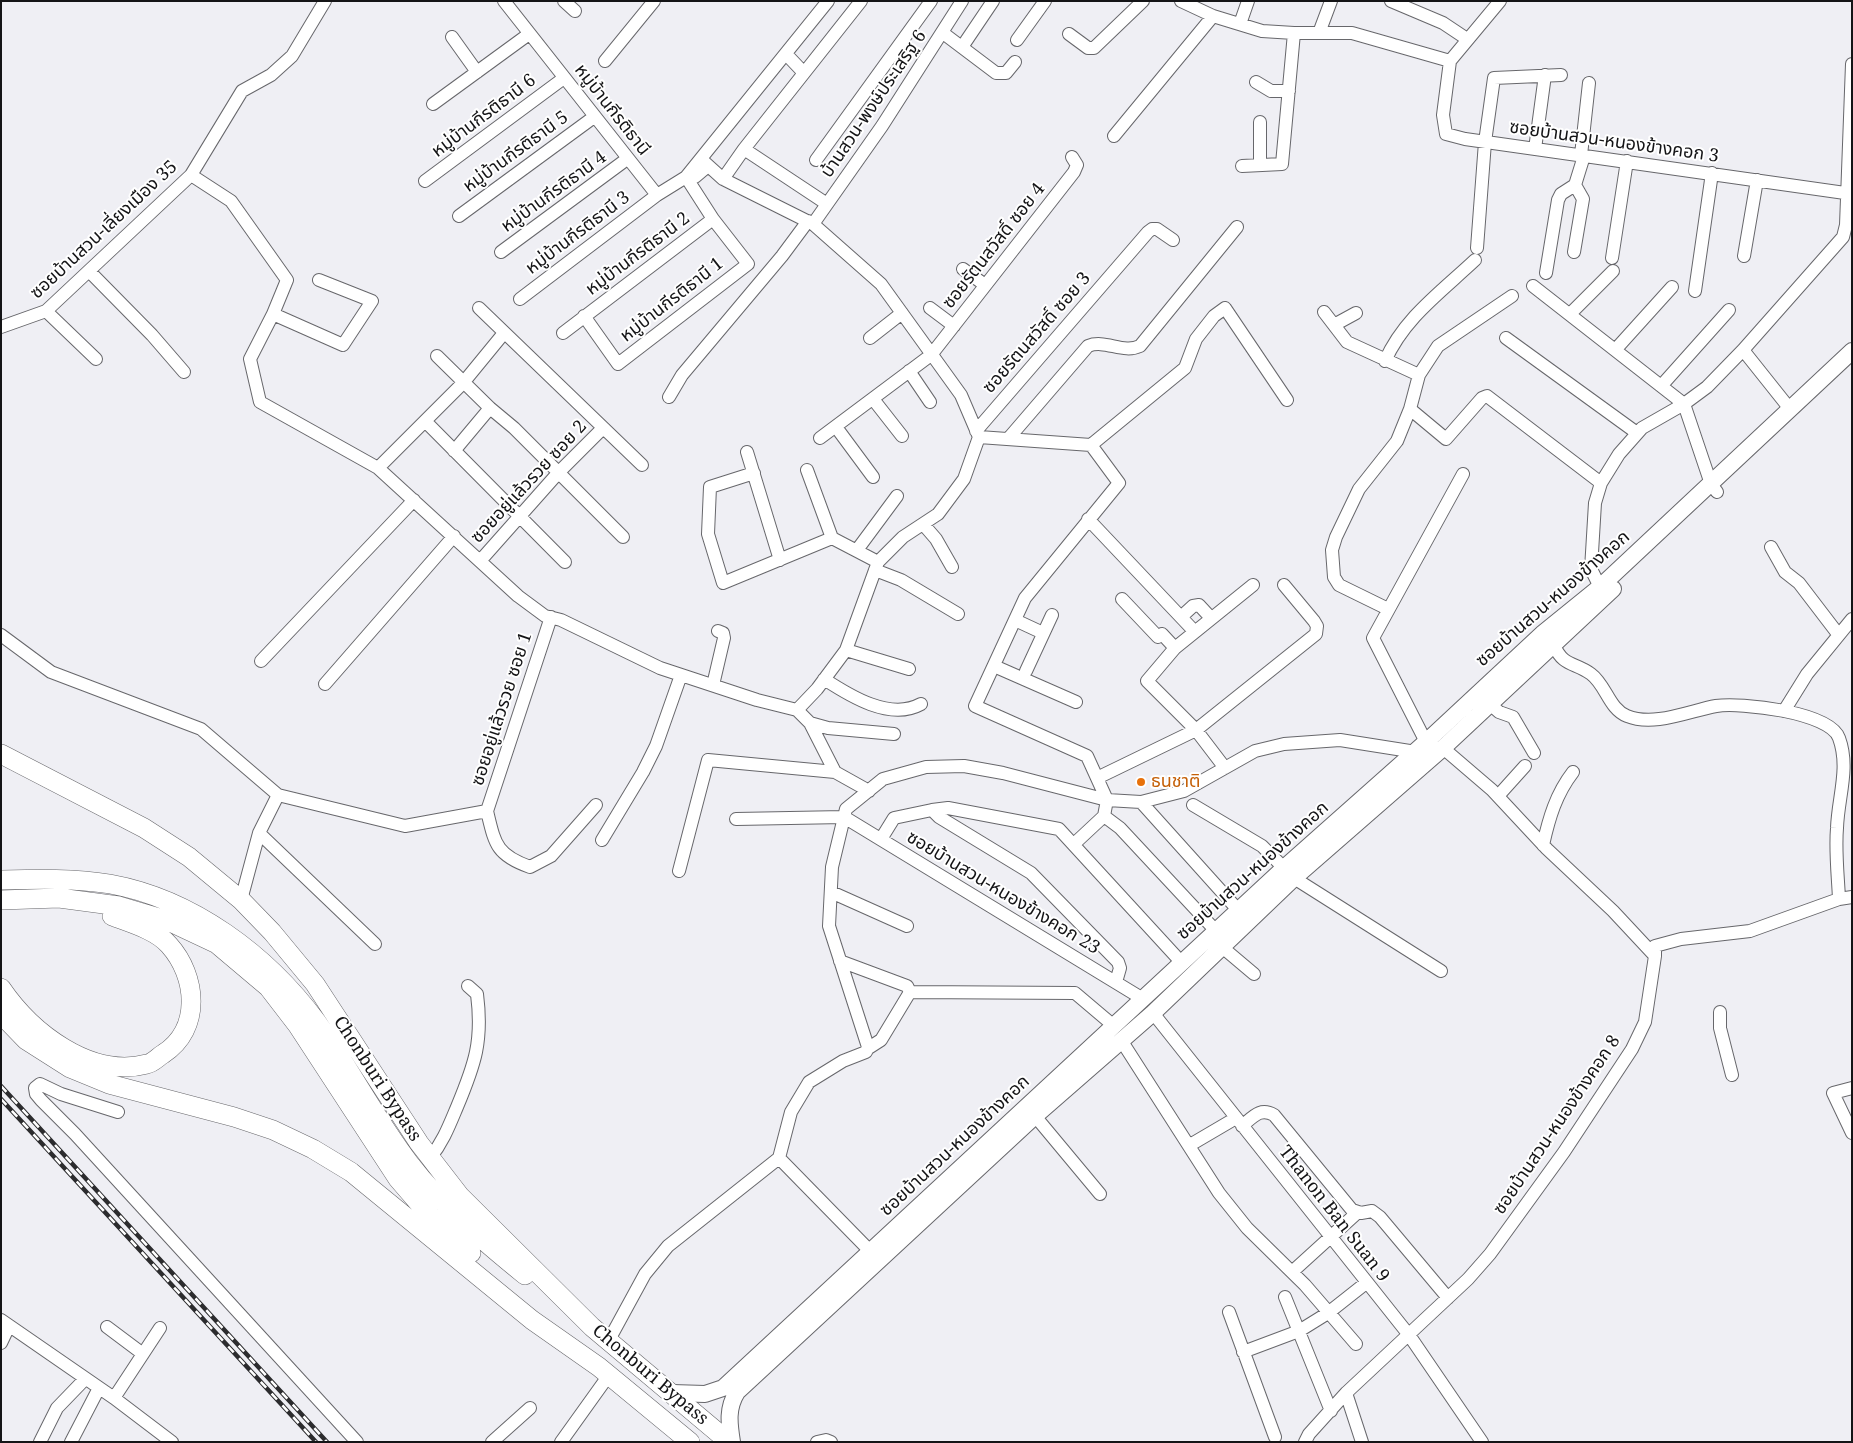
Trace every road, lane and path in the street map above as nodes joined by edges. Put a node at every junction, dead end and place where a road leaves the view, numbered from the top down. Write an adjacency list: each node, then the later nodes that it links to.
1 (325, 1): 59 (street, ซอยบ้านสวน-เลี่ยงเมือง 35)
2 (504, 1): 24 (street, หมู่บ้านกีรติธานี)
3 (564, 1): 18 (street)
4 (654, 1): 31 (street)
5 (828, 1): 30 (street)
6 (861, 1): 36 (street)
7 (931, 1): 53 (street)
8 (962, 1): 21 (street, บ้านสวน-พงษ์ประเสริฐ 6)
9 (993, 1): 29 (street)
10 (1044, 1): 28 (street)
11 (1143, 1): 25 (street)
12 (1181, 1): 19 (street)
13 (1248, 1): 20 (street)
14 (1331, 1): 23 (street)
15 (1392, 1): 17 (street)
16 (1500, 1): 27 (street)
17 (1415, 6): 27 (street)
18 (575, 12)
19 (1213, 16): 20 (street); 46 (street)
20 (1240, 24): 22 (street)
21 (943, 33): 29 (street); 67 (street, บ้านสวน-พงษ์ประเสริฐ 6)
22 (1294, 33): 23 (street); 42 (street)
23 (1318, 33): 32 (street)
24 (530, 34): 35 (street); 39 (street, หมู่บ้านกีรติธานี)
25 (1068, 34)
26 (452, 37): 35 (street)
27 (1467, 39): 32 (street)
28 (1017, 40)
29 (962, 47): 33 (street)
30 (786, 54): 36 (street); 55 (street)
31 (605, 61)
32 (1450, 61): 47 (street, ซอยบ้านสวน-หนองข้างคอก 3)
33 (1015, 62)
34 (1852, 64): 65 (street)
35 (477, 72): 43 (street)
36 (804, 73): 48 (street)
37 (1545, 75): 38 (street); 47 (street); 49 (street)
38 (1561, 75)
39 (564, 78): 44 (street, หมู่บ้านกีรติธานี); 63 (street, หมู่บ้านกีรติธานี 6)
40 (1256, 82): 42 (street)
41 (1589, 84): 50 (street)
42 (1289, 91): 56 (street)
43 (433, 104)
44 (594, 117): 52 (street, หมู่บ้านกีรติธานี); 68 (street, หมู่บ้านกีรติธานี 5)
45 (1260, 122): 56 (street)
46 (1114, 136)
47 (1485, 142): 49 (street, ซอยบ้านสวน-หนองข้างคอก 3); 111 (street)
48 (744, 149): 61 (street); 67 (street)
49 (1536, 149): 50 (street, ซอยบ้านสวน-หนองข้างคอก 3)
50 (1582, 155): 54 (street, ซอยบ้านสวน-หนองข้างคอก 3); 64 (street)
51 (1072, 157): 82 (street, ซอยรัตนสวัสดิ์ ซอย 4)
52 (627, 159): 66 (street, หมู่บ้านกีรติธานี); 73 (street, หมู่บ้านกีรติธานี 4)
53 (816, 160)
54 (1626, 162): 58 (street, ซอยบ้านสวน-หนองข้างคอก 3); 76 (street)
55 (705, 163): 60 (street); 61 (street)
56 (1260, 165): 57 (street)
57 (1242, 166)
58 (1712, 173): 62 (street, ซอยบ้านสวน-หนองข้างคอก 3); 85 (street)
59 (191, 175): 78 (street, ซอยบ้านสวน-เลี่ยงเมือง 35); 96 (street)
60 (686, 177): 66 (street); 69 (street)
61 (723, 179): 70 (street)
62 (1757, 180): 65 (street, ซอยบ้านสวน-หนองข้างคอก 3); 75 (street)
63 (425, 181)
64 (1575, 185): 74 (street); 80 (street)
65 (1850, 194): 106 (street)
66 (657, 195): 87 (street, หมู่บ้านกีรติธานี 3)
67 (827, 204): 70 (street, บ้านสวน-พงษ์ประเสริฐ 6)
68 (459, 216)
69 (713, 219): 97 (street, หมู่บ้านกีรติธานี 2); 97 (street, หมู่บ้านกีรติธานี 1)
70 (810, 223): 93 (street); 118 (street, บ้านสวน-พงษ์ประเสริฐ 6)
71 (1237, 227): 133 (street)
72 (1173, 240): 130 (street, ซอยรัตนสวัสดิ์ ซอย 3)
73 (501, 252)
74 (1574, 252)
75 (1744, 256)
76 (1612, 258)
77 (963, 269): 82 (street)
78 (89, 271): 91 (street, ซอยบ้านสวน-เลี่ยงเมือง 35); 114 (street)
79 (1613, 271): 95 (street)
80 (1546, 273)
81 (319, 280): 96 (street)
82 (986, 285): 100 (street, ซอยรัตนสวัสดิ์ ซอย 4)
83 (1534, 286): 95 (street)
84 (1672, 287): 105 (street)
85 (1695, 291)
86 (1512, 296): 115 (street)
87 (520, 299)
88 (479, 308): 101 (street)
89 (930, 308): 100 (street)
90 (1730, 310): 117 (street)
91 (46, 311): 99 (street, ซอยบ้านสวน-เลี่ยงเมือง 35); 110 (street)
92 (1324, 312): 98 (street)
93 (902, 313): 103 (street); 108 (street)
94 (1356, 313): 98 (street)
95 (1571, 313): 105 (street)
96 (273, 314): 138 (street)
97 (584, 316): 102 (street, หมู่บ้านกีรติธานี 2)
98 (1334, 325): 111 (street)
99 (1, 326)
100 (954, 326): 108 (street, ซอยรัตนสวัสดิ์ ซอย 4)
101 (504, 332): 116 (street); 128 (street)
102 (563, 333)
103 (870, 338)
104 (1506, 338): 129 (street)
105 (1616, 349): 117 (street)
106 (1743, 350): 122 (street); 125 (street)
107 (1852, 351): 125 (main road, ซอยบ้านสวน-หนองข้างคอก)
108 (931, 355): 113 (street, ซอยรัตนสวัสดิ์ ซอย 4); 130 (street)
109 (436, 356): 116 (street)
110 (96, 359)
111 (1385, 361): 115 (street)
112 (1852, 364): 145 (main road, ซอยบ้านสวน-หนองข้างคอก)
113 (909, 371): 119 (street, ซอยรัตนสวัสดิ์ ซอย 4); 121 (street)
114 (184, 372)
115 (1419, 375): 124 (street)
116 (463, 383): 123 (street); 126 (street)
117 (1662, 385): 122 (street)
118 (669, 397)
119 (873, 399): 127 (street, ซอยรัตนสวัสดิ์ ซอย 4); 131 (street)
120 (1287, 400): 134 (street)
121 (930, 402)
122 (1684, 404): 129 (street); 145 (street)
123 (490, 408): 135 (street); 140 (street)
124 (1410, 409): 144 (street); 165 (street)
125 (1790, 409): 145 (main road, ซอยบ้านสวน-หนองข้างคอก)
126 (425, 421): 135 (street); 138 (street)
127 (836, 427): 132 (street, ซอยรัตนสวัสดิ์ ซอย 4); 143 (street)
128 (603, 428): 137 (street); 140 (street, ซอยอยู่แล้วรวย ซอย 2)
129 (1637, 433): 144 (street)
130 (977, 434): 133 (street); 150 (street)
131 (902, 436)
132 (820, 438)
133 (1008, 439): 134 (street)
134 (1091, 445): 149 (street)
135 (454, 451): 148 (street)
136 (747, 452): 141 (street)
137 (642, 465)
138 (378, 468): 147 (street)
139 (807, 470): 153 (street)
140 (559, 472): 148 (street, ซอยอยู่แล้วรวย ซอย 2); 152 (street)
141 (754, 473): 156 (street); 156 (street)
142 (1463, 474): 165 (street)
143 (873, 477)
144 (1601, 483): 163 (street)
145 (1714, 488): 163 (main road, ซอยบ้านสวน-หนองข้างคอก); 178 (main road, ซอยบ้านสวน-หนองข้างคอก)
146 (897, 496): 155 (street)
147 (414, 500): 151 (street); 181 (street)
148 (519, 517): 157 (street, ซอยอยู่แล้วรวย ซอย 2); 158 (street)
149 (1088, 519): 169 (street); 172 (street)
150 (923, 524): 159 (street); 160 (street)
151 (454, 536): 157 (street); 187 (street)
152 (623, 537)
153 (832, 538): 155 (street); 156 (street)
154 (1772, 547): 176 (street)
155 (857, 550): 159 (street)
156 (780, 560)
157 (480, 561): 168 (street)
158 (565, 562)
159 (877, 566): 166 (street); 180 (street)
160 (952, 567)
161 (1254, 585): 170 (street)
162 (1284, 586): 195 (street)
163 (1600, 587): 189 (main road, ซอยบ้านสวน-หนองข้างคอก)
164 (1122, 599): 179 (street)
165 (1388, 609): 197 (street)
166 (958, 614)
167 (1052, 616): 175 (street)
168 (551, 617): 185 (street); 214 (street, ซอยอยู่แล้วรวย ซอย 1)
169 (1181, 617): 170 (street); 174 (street)
170 (1211, 618): 174 (street)
171 (1852, 618): 176 (street)
172 (1015, 620): 175 (street); 182 (street)
173 (718, 631): 188 (street)
174 (1195, 632): 179 (street)
175 (1043, 633): 184 (street)
176 (1838, 634): 193 (street)
177 (1, 635): 207 (street)
178 (1554, 645): 189 (main road, ซอยบ้านสวน-หนองข้างคอก); 193 (street)
179 (1175, 648): 195 (street)
180 (846, 650): 183 (street); 186 (street)
181 (262, 661)
182 (994, 666): 190 (street); 205 (street)
183 (908, 669)
184 (1026, 671)
185 (681, 675): 188 (street); 220 (street)
186 (824, 679): 191 (street); 192 (street)
187 (326, 684)
188 (713, 686): 192 (street)
189 (1492, 694): 197 (main road, ซอยบ้านสวน-หนองข้างคอก); 198 (main road, ซอยบ้านสวน-หนองข้างคอก); 199 (street)
190 (1076, 702)
191 (921, 704)
192 (797, 710): 194 (street)
193 (1784, 711): 228 (street)
194 (810, 722): 196 (street); 203 (street)
195 (1196, 730): 202 (street); 205 (street)
196 (894, 734)
197 (1421, 747): 202 (street); 224 (main road, ซอยบ้านสวน-หนองข้างคอก)
198 (1443, 748): 208 (street); 224 (main road, ซอยบ้านสวน-หนองข้างคอก)
199 (1534, 753)
200 (1, 754): 230 (highway, Chonburi Bypass)
201 (1525, 766): 208 (street)
202 (1225, 768): 210 (street)
203 (835, 772): 206 (street); 223 (street)
204 (1573, 772): 222 (street)
205 (1097, 778): 209 (street)
206 (869, 791): 209 (street); 216 (street)
207 (278, 795): 214 (street); 218 (street)
208 (1498, 796): 222 (street)
209 (1106, 800): 210 (street); 215 (street)
210 (1141, 802): 231 (street)
211 (596, 805): 214 (street)
212 (1193, 805): 224 (street)
213 (932, 810): 219 (street); 221 (street); 240 (street)
214 (487, 812)
215 (1104, 816): 221 (street); 233 (street)
216 (844, 817): 217 (street); 219 (street, ซอยบ้านสวน-หนองข้างคอก 23); 226 (street)
217 (736, 819)
218 (259, 833): 230 (street); 234 (street)
219 (881, 839): 240 (street, ซอยบ้านสวน-หนองข้างคอก 23)
220 (602, 840)
221 (1074, 844): 237 (street)
222 (1543, 844): 235 (street)
223 (679, 871)
224 (1289, 873): 231 (main road, ซอยบ้านสวน-หนองข้างคอก); 233 (main road, ซอยบ้านสวน-หนองข้างคอก); 238 (street)
225 (1, 880): 271 (highway)
226 (831, 892): 232 (street); 236 (street)
227 (59, 898): 229 (highway); 242 (highway); 280 (highway)
228 (1846, 898): 235 (street)
229 (1, 900)
230 (242, 900): 257 (highway, Chonburi Bypass)
231 (1239, 911): 233 (main road, ซอยบ้านสวน-หนองข้างคอก)
232 (907, 926)
233 (1219, 939): 237 (main road, ซอยบ้านสวน-หนองข้างคอก); 239 (street); 246 (main road, ซอยบ้านสวน-หนองข้างคอก)
234 (375, 944)
235 (1655, 956): 266 (street, ซอยบ้านสวน-หนองข้างคอก 8)
236 (840, 961): 243 (street); 249 (street)
237 (1182, 963): 244 (main road, ซอยบ้านสวน-หนองข้างคอก)
238 (1441, 971)
239 (1254, 974)
240 (1116, 982): 244 (street, ซอยบ้านสวน-หนองข้างคอก 23)
241 (468, 986): 257 (street)
242 (1, 988)
243 (910, 992): 248 (street); 249 (street)
244 (1143, 999): 246 (main road); 248 (main road, ซอยบ้านสวน-หนองข้างคอก)
245 (1720, 1012): 250 (street)
246 (1153, 1013): 248 (main road, ซอยบ้านสวน-หนองข้างคอก); 254 (street, Thanon Ban Suan 9)
247 (1, 1014): 280 (highway, Chonburi Bypass)
248 (1118, 1033): 253 (main road, ซอยบ้านสวน-หนองข้างคอก); 256 (street); 262 (main road, ซอยบ้านสวน-หนองข้างคอก)
249 (867, 1046): 258 (street)
250 (1732, 1076)
251 (1852, 1088): 255 (street)
252 (118, 1112): 293 (street)
253 (1035, 1116): 259 (street); 296 (main road, ซอยบ้านสวน-หนองข้างคอก)
254 (1239, 1122): 256 (street); 260 (street); 261 (street, Thanon Ban Suan 9)
255 (1852, 1133)
256 (1190, 1145): 263 (street)
257 (430, 1158): 271 (highway, Chonburi Bypass)
258 (779, 1158): 262 (street); 275 (street)
259 (1100, 1194)
260 (1358, 1212): 261 (street); 266 (street)
261 (1329, 1237): 263 (street); 264 (street, Thanon Ban Suan 9)
262 (871, 1252): 283 (main road, ซอยบ้านสวน-หนองข้างคอก)
263 (1292, 1272): 268 (street)
264 (1366, 1283): 268 (street); 274 (street, Thanon Ban Suan 9)
265 (1285, 1297): 273 (street)
266 (1448, 1298): 274 (street, ซอยบ้านสวน-หนองข้างคอก 8)
267 (1228, 1312): 278 (street)
268 (1328, 1313): 273 (street); 277 (street)
269 (5, 1323): 276 (street); 281 (street)
270 (107, 1327): 279 (street)
271 (592, 1327): 275 (highway, Chonburi Bypass)
272 (160, 1328): 279 (street)
273 (1299, 1331): 278 (street); 287 (street)
274 (1409, 1334): 284 (street, ซอยบ้านสวน-หนองข้างคอก 8); 301 (street, Thanon Ban Suan 9)
275 (609, 1340): 283 (highway, Chonburi Bypass)
276 (1, 1343)
277 (1356, 1344)
278 (1243, 1352): 288 (street)
279 (142, 1354): 285 (street)
280 (604, 1371): 289 (highway, Chonburi Bypass); 295 (street)
281 (85, 1379): 282 (street); 290 (street)
282 (99, 1388): 285 (street); 291 (street)
283 (672, 1393): 296 (highway, Chonburi Bypass)
284 (1346, 1393): 287 (street, ซอยบ้านสวน-หนองข้างคอก 8); 300 (street)
285 (114, 1398): 292 (street)
286 (530, 1408): 294 (street)
287 (1331, 1410): 299 (street, ซอยบ้านสวน-หนองข้างคอก 8)
288 (1275, 1437)
289 (680, 1439)
290 (40, 1442)
291 (71, 1442)
292 (172, 1442)
293 (357, 1442)
294 (492, 1442)
295 (561, 1442)
296 (731, 1442)
297 (817, 1442): 298 (street)
298 (830, 1442)
299 (1305, 1442)
300 (1362, 1442)
301 (1482, 1442)

